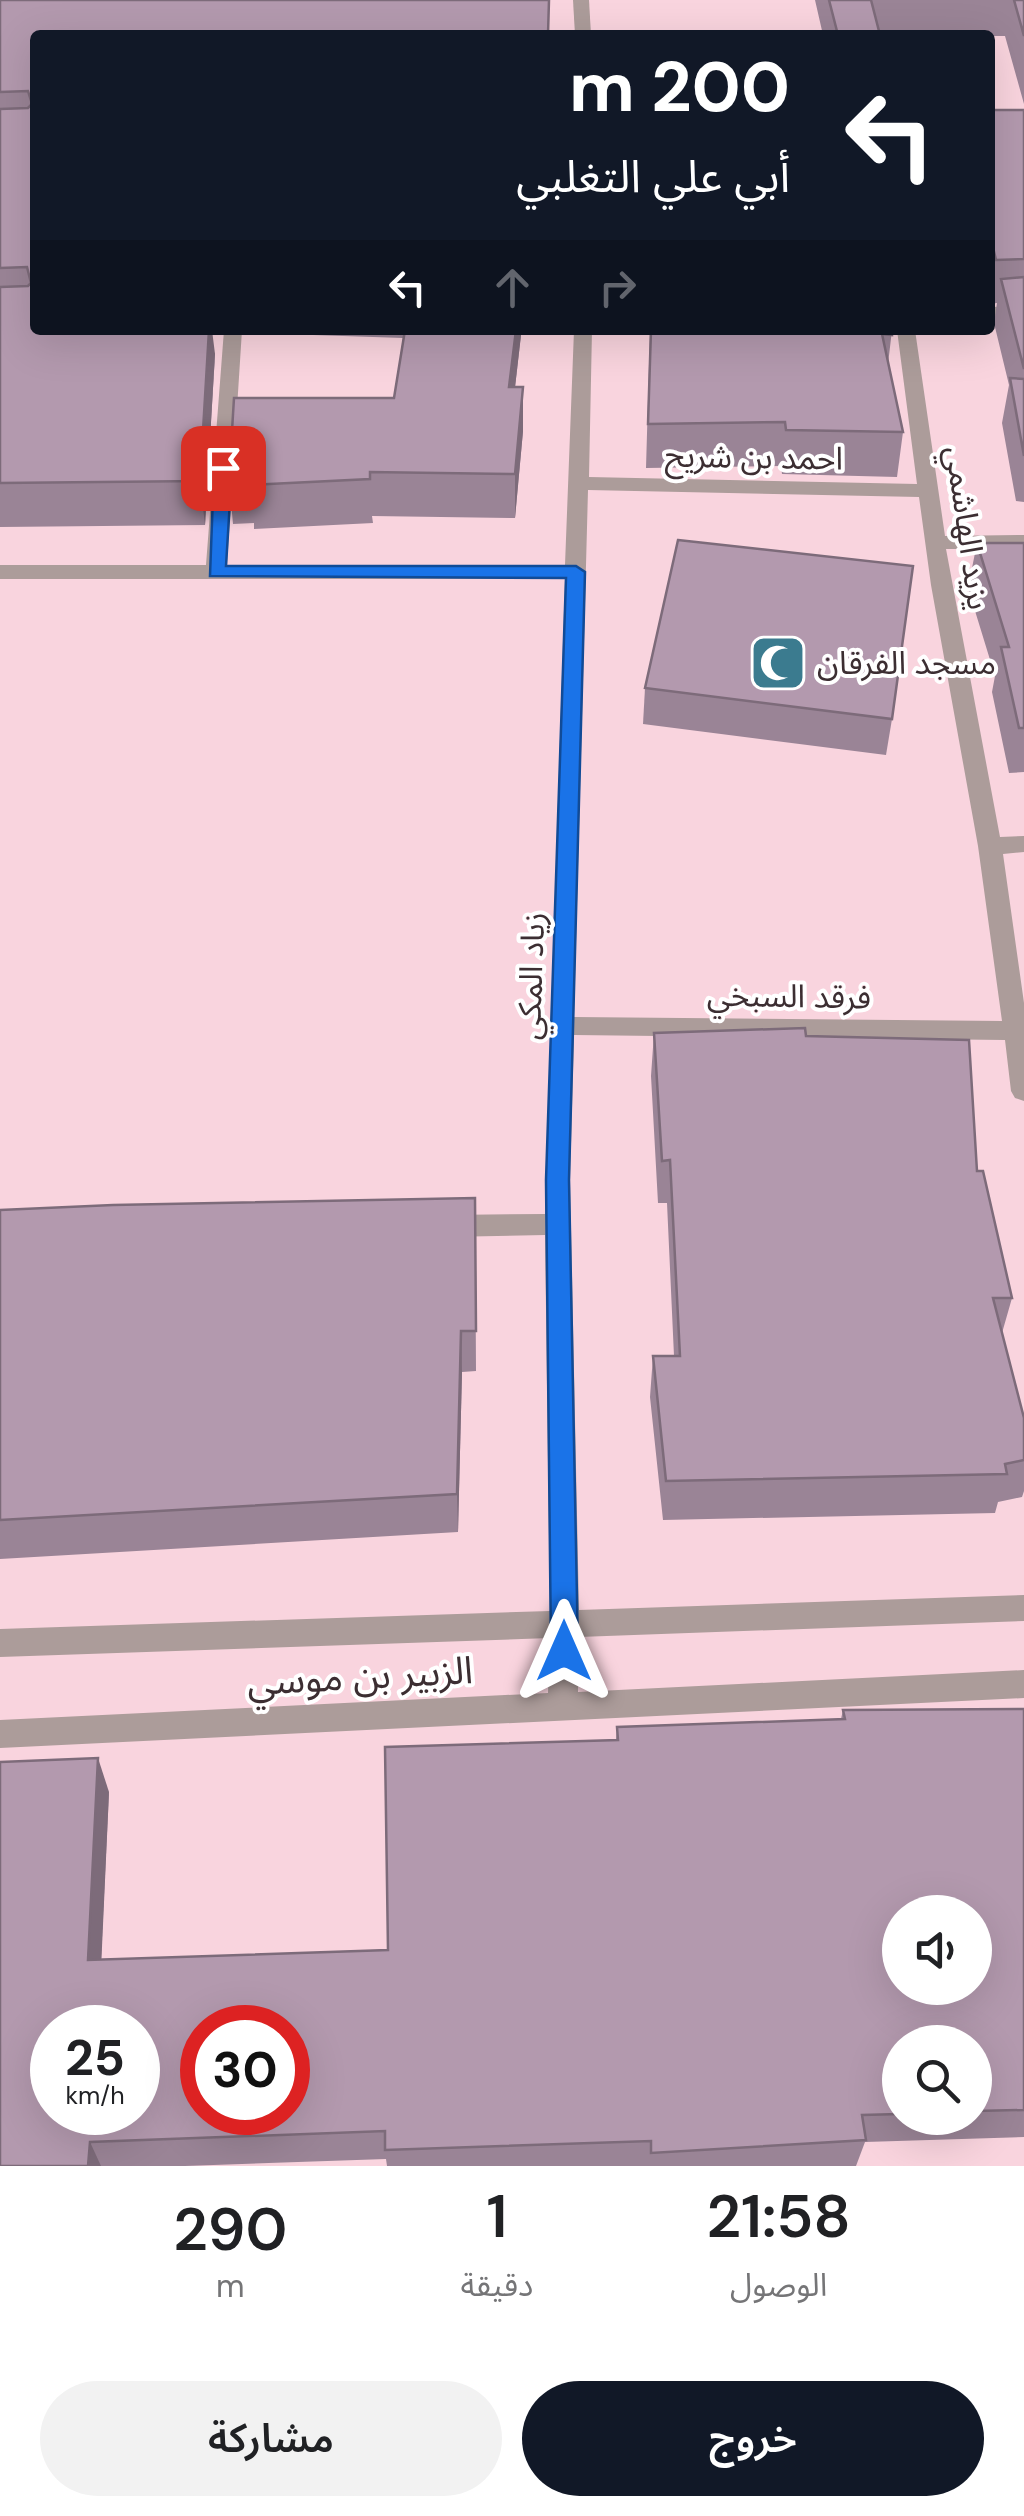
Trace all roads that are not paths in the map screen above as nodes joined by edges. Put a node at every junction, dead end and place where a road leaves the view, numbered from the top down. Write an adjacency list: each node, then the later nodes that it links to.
1 (581, 0): 2 (street)
2 (583, 30)
3 (995, 312): 4 (street)
4 (1024, 312)
5 (232, 335): 13 (street)
6 (583, 335): 8 (street, زياد المكي)
7 (907, 335): 9 (street, يزيد الهاشمي)
8 (578, 483): 9 (street, احمد بن شريح); 14 (street, زياد المكي)
9 (929, 490): 11 (street, يزيد الهاشمي)
10 (1024, 542): 11 (street)
11 (936, 543): 16 (street, يزيد الهاشمي)
12 (0, 572): 13 (street)
13 (216, 572): 14 (street)
14 (576, 572): 17 (street, زياد المكي)
15 (1024, 844): 16 (street)
16 (990, 846): 18 (street, يزيد الهاشمي)
17 (562, 1026): 18 (street, فرقد السبخي); 20 (street, زياد المكي)
18 (1016, 1031): 19 (street, يزيد الهاشمي)
19 (1024, 1091)
20 (558, 1224): 21 (street); 23 (street, زياد المكي)
21 (418, 1227)
22 (1024, 1608): 23 (street, الزبير بن موسي)
23 (565, 1624): 24 (street, الزبير بن موسي); 26 (street, زياد المكي)
24 (0, 1643)
25 (1024, 1684): 26 (street, الزبير بن موسي)
26 (563, 1706): 27 (street, الزبير بن موسي)
27 (0, 1734)

